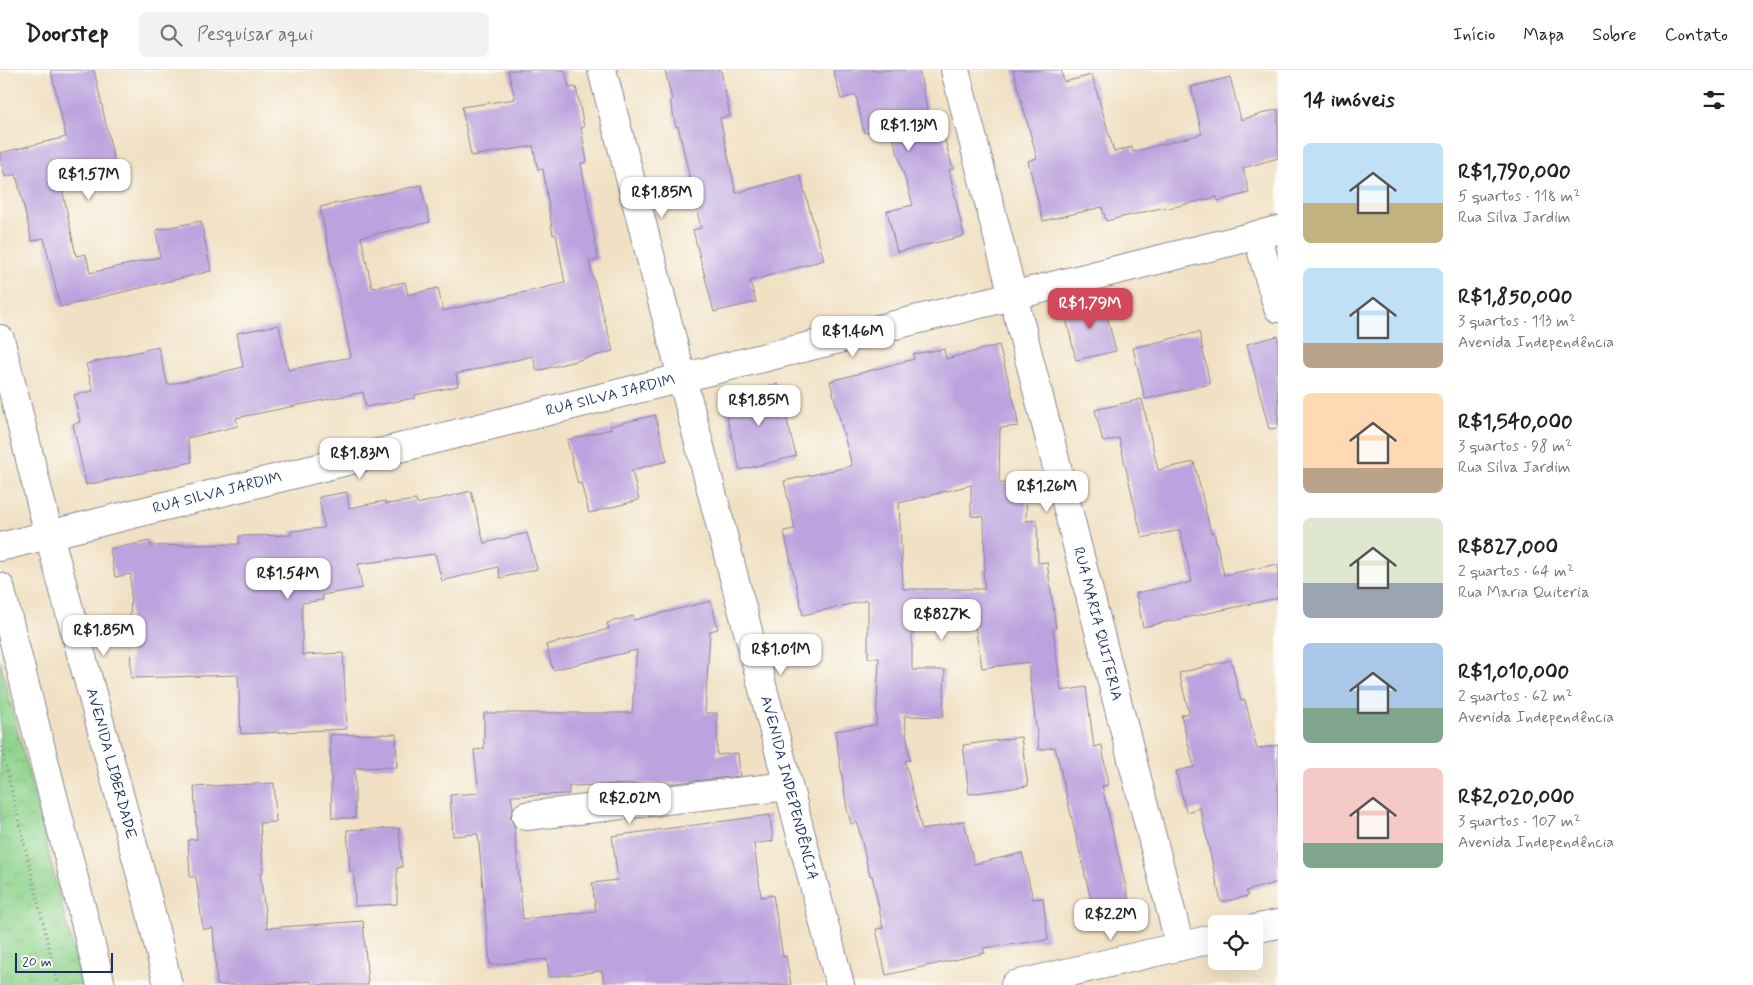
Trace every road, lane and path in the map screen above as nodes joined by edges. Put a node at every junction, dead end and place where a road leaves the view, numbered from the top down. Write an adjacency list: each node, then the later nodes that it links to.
1 (602, 70): 7 (street, AVENIDA INDEPENDÊNCIA)
2 (955, 70): 4 (street, RUA MARIA QUITERIA)
3 (1268, 233): 4 (street, RUA SILVA JARDIM); 5 (street)
4 (1013, 296): 7 (street, RUA SILVA JARDIM); 17 (street, RUA MARIA QUITERIA)
5 (1278, 308)
6 (0, 339): 8 (street, AVENIDA LIBERDADE)
7 (682, 378): 8 (street, RUA SILVA JARDIM); 12 (street, AVENIDA INDEPENDÊNCIA)
8 (49, 535): 9 (street, RUA SILVA JARDIM); 20 (street, AVENIDA LIBERDADE)
9 (0, 547)
10 (0, 587): 19 (street)
11 (0, 742): 18 (path)
12 (788, 786): 13 (street); 21 (street, AVENIDA INDEPENDÊNCIA)
13 (526, 816)
14 (1278, 924): 15 (street)
15 (1263, 927)
16 (1208, 940): 17 (street)
17 (1180, 946): 22 (street)
18 (58, 985)
19 (100, 985)
20 (168, 985)
21 (840, 985)
22 (1015, 985)

